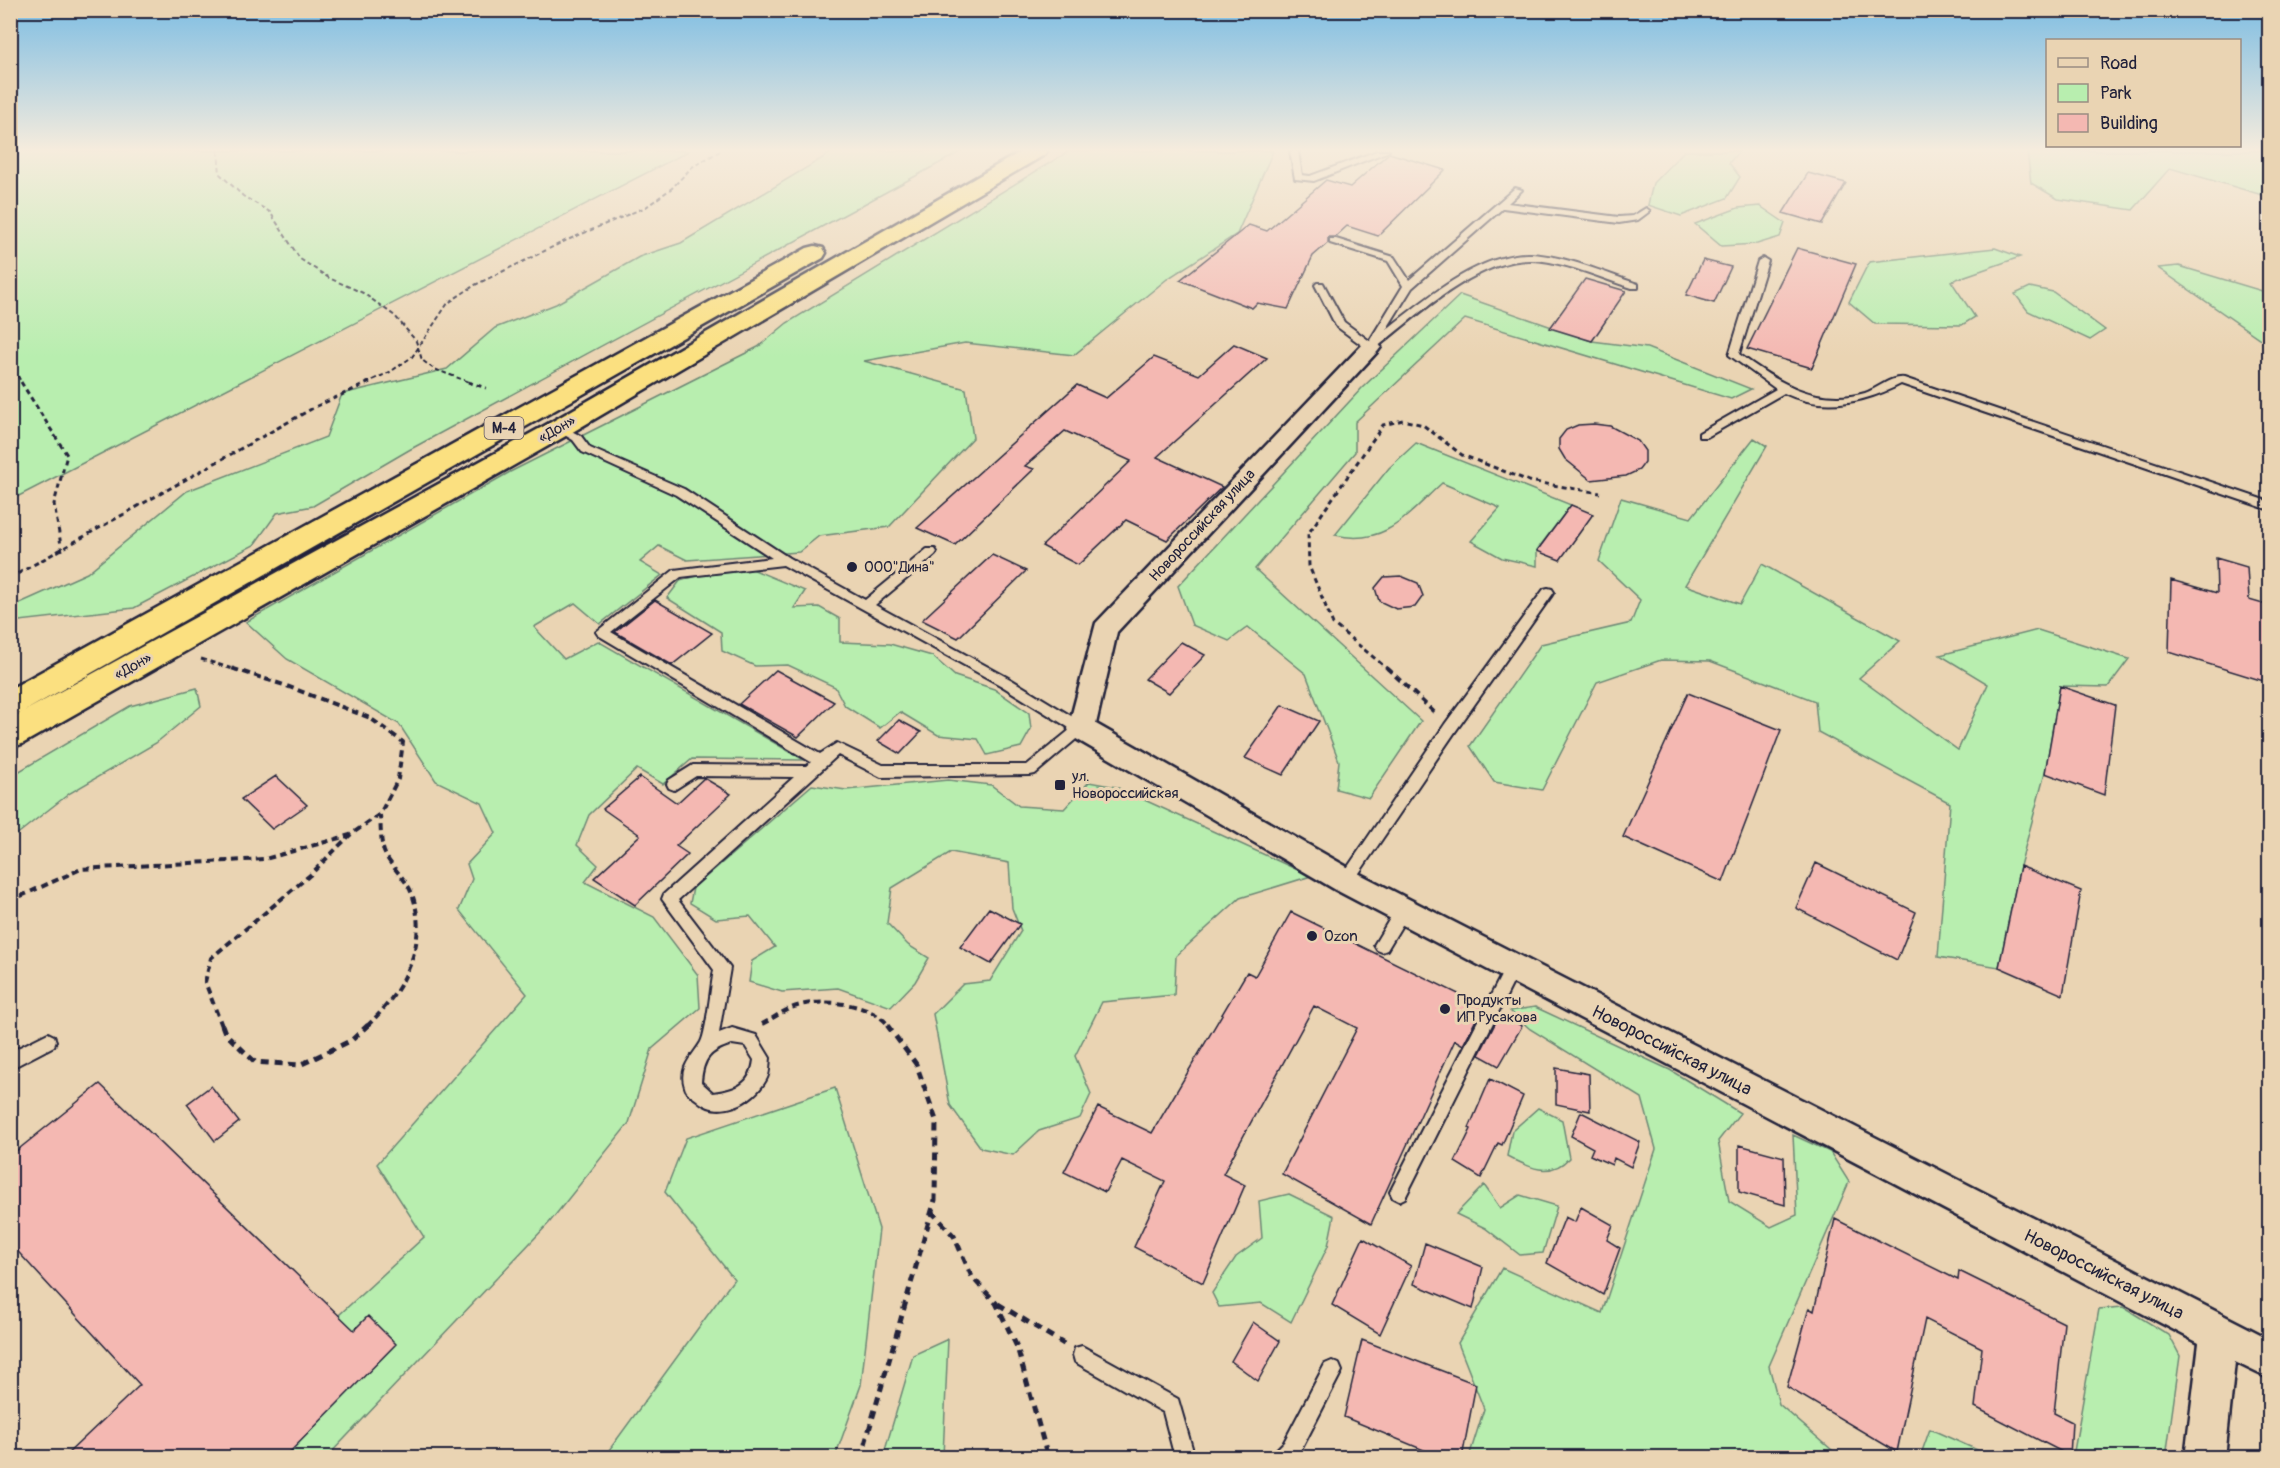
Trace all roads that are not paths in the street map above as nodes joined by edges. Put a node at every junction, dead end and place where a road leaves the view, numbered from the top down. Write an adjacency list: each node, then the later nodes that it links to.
1 (875, 220): 18 (highway, «Дон» / М-4)
2 (919, 220): 11 (highway, «Дон» / М-4)
3 (1485, 220): 7 (lane)
4 (1333, 241): 7 (lane)
5 (1763, 261): 10 (lane)
6 (1320, 285): 9 (lane)
7 (1407, 286): 9 (lane)
8 (1635, 286): 9 (lane)
9 (1371, 347): 19 (street, Новороссийская улица)
10 (1781, 390): 12 (lane); 13 (lane)
11 (560, 428): 15 (lane, Новороссийская улица); 20 (highway, «Дон» / М-4)
12 (1703, 435)
13 (2270, 506)
14 (931, 552): 17 (lane)
15 (785, 561): 17 (lane, Новороссийская улица); 21 (lane)
16 (1548, 592): 24 (lane)
17 (866, 606): 19 (lane, Новороссийская улица)
18 (10, 704)
19 (1081, 729): 21 (lane); 24 (street, Новороссийская улица)
20 (10, 735)
21 (821, 761): 22 (lane)
22 (810, 772): 23 (lane); 29 (lane)
23 (674, 784)
24 (1346, 881): 25 (street, Новороссийская улица)
25 (1403, 910): 26 (lane); 27 (street, Новороссийская улица)
26 (1382, 945)
27 (1513, 967): 31 (lane); 32 (street, Новороссийская улица)
28 (48, 1041): 30 (lane)
29 (709, 1044): 29 (lane)
30 (10, 1061)
31 (1399, 1192)
32 (2219, 1334): 34 (street, Новороссийская улица); 38 (street)
33 (1082, 1355): 36 (lane)
34 (2270, 1360)
35 (1332, 1371): 37 (lane)
36 (1185, 1458)
37 (1282, 1458)
38 (2205, 1458)

